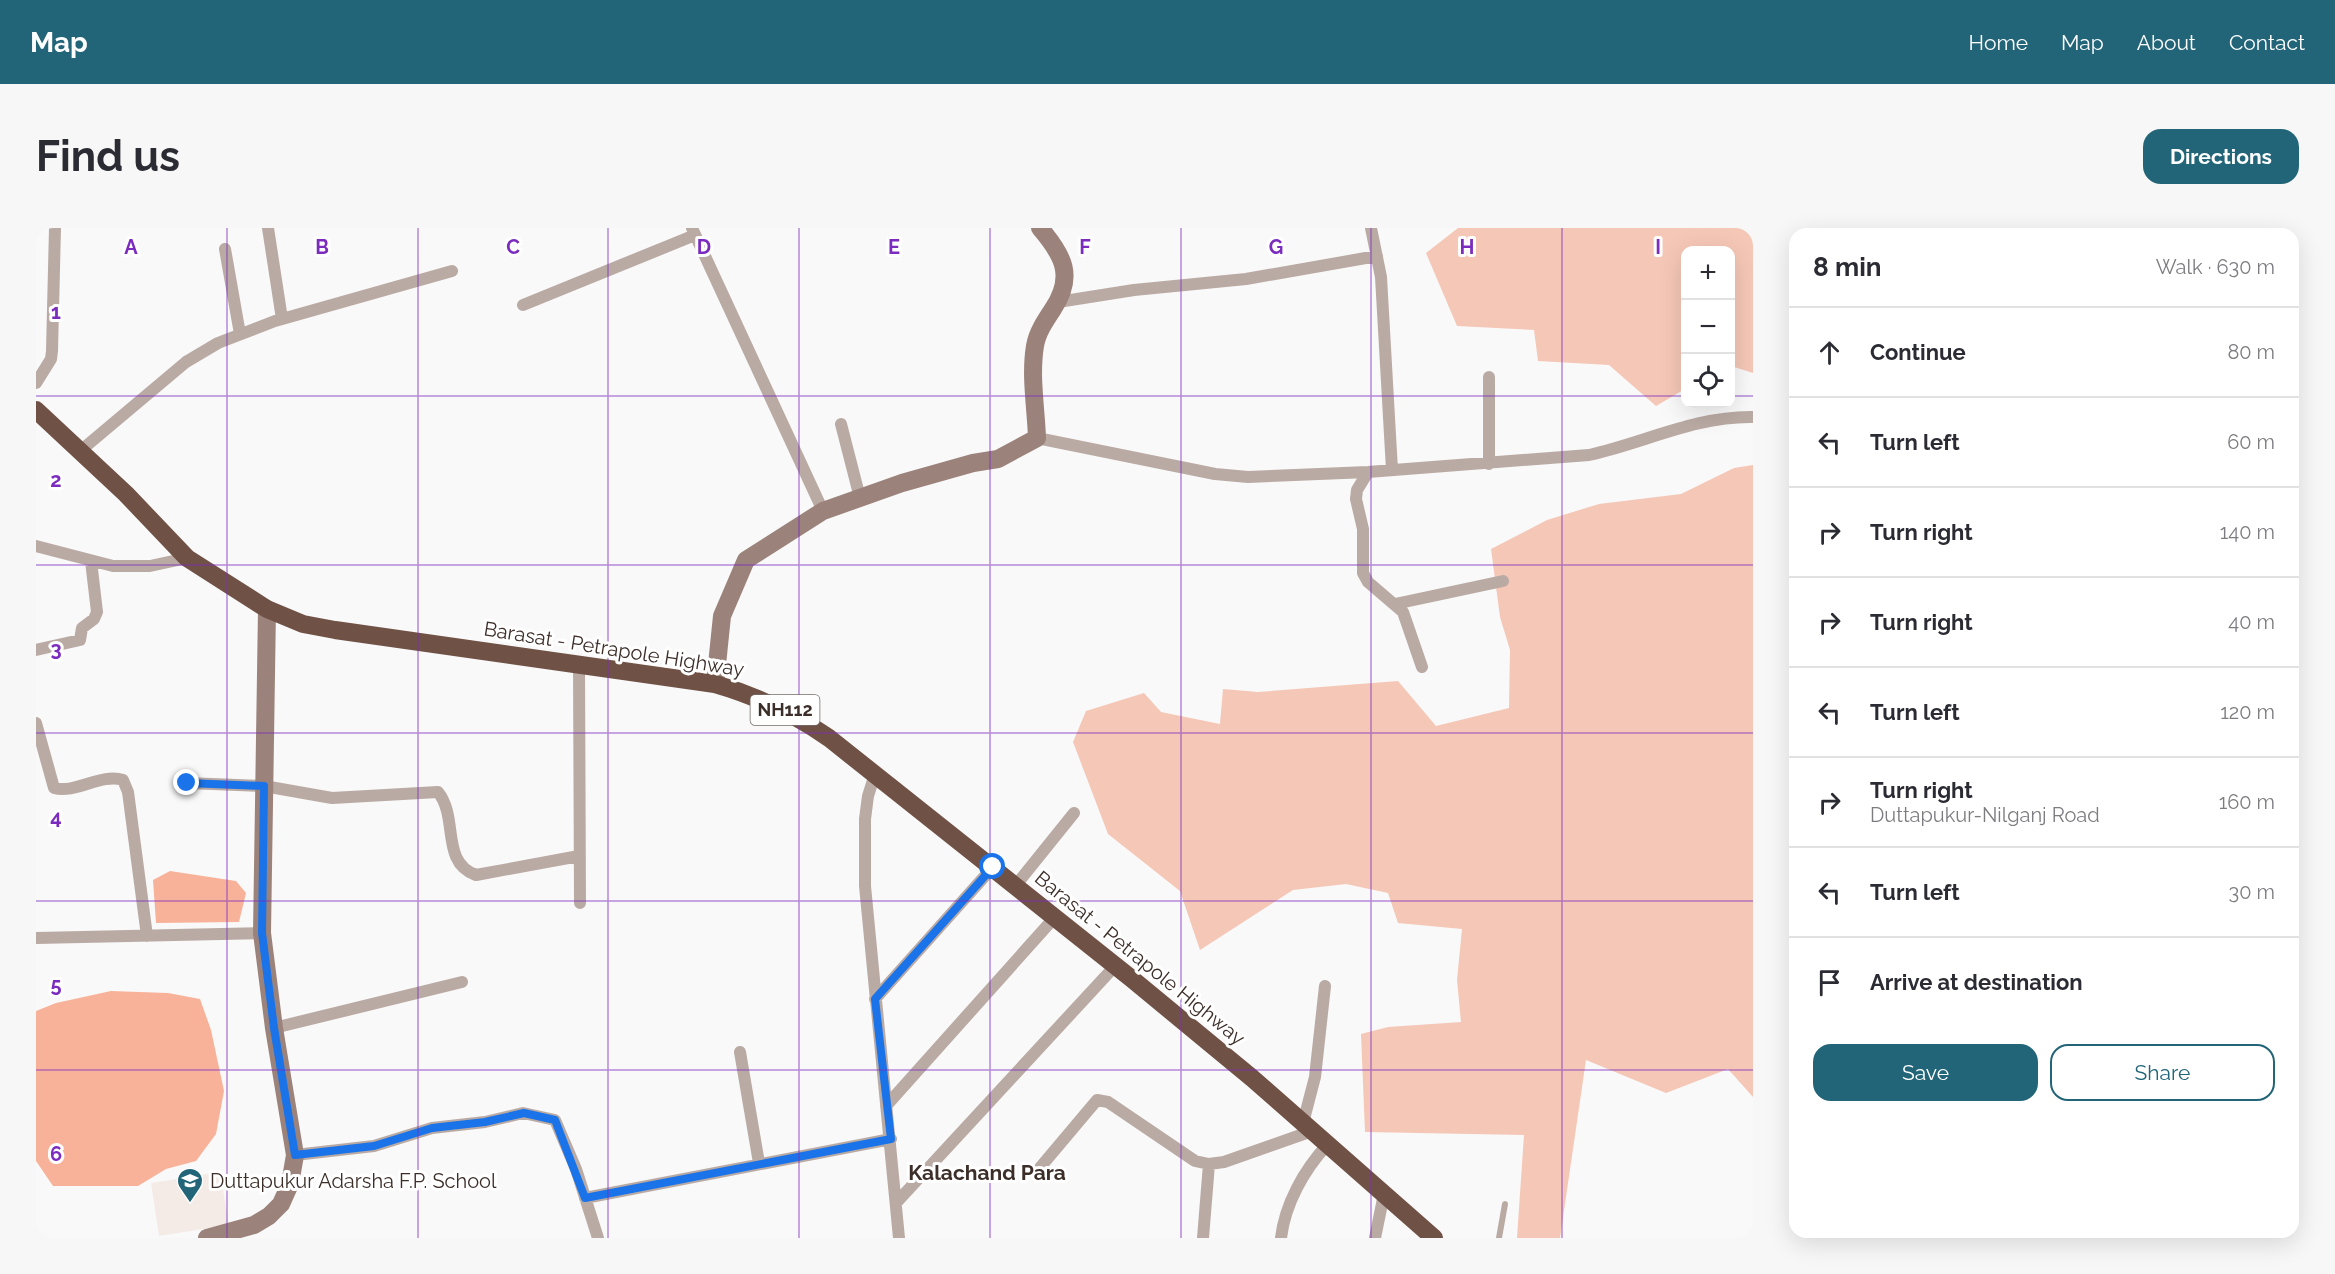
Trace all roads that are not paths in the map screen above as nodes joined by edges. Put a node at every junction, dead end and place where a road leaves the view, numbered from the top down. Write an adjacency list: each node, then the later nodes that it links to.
1 (55, 228): 14 (street)
2 (268, 228): 11 (street)
3 (1040, 228): 9 (main road)
4 (1371, 228): 7 (street)
5 (694, 232): 10 (street); 24 (street)
6 (225, 249): 12 (street)
7 (1377, 256): 9 (street); 21 (street)
8 (452, 271): 11 (street)
9 (1058, 302): 18 (main road)
10 (523, 305)
11 (282, 319): 12 (street)
12 (240, 333): 19 (street)
13 (1489, 377): 20 (street)
14 (36, 383)
15 (36, 410): 19 (highway, Barasat - Petrapole Highway / NH112)
16 (1753, 417): 20 (street)
17 (841, 424): 23 (street)
18 (1037, 438): 22 (street); 23 (main road)
19 (79, 452): 26 (highway, Barasat - Petrapole Highway / NH112)
20 (1489, 464): 21 (street)
21 (1392, 470): 22 (street)
22 (1368, 472): 29 (street)
23 (860, 498): 24 (main road)
24 (823, 510): 34 (main road)
25 (36, 546): 27 (street)
26 (187, 558): 27 (street); 30 (highway, Barasat - Petrapole Highway / NH112)
27 (91, 561): 31 (street)
28 (1503, 581): 29 (street)
29 (1395, 604): 33 (street)
30 (267, 609): 32 (highway, Barasat - Petrapole Highway / NH112); 38 (main road)
31 (36, 650)
32 (579, 664): 34 (highway, Barasat - Petrapole Highway / NH112); 40 (street)
33 (1422, 667)
34 (715, 684): 36 (highway, Barasat - Petrapole Highway / NH112)
35 (36, 723): 46 (street)
36 (875, 774): 41 (highway, Barasat - Petrapole Highway / NH112); 51 (street)
37 (187, 783): 38 (street)
38 (264, 786): 40 (street); 45 (main road)
39 (1074, 813): 42 (street)
40 (579, 856): 43 (street)
41 (993, 867): 42 (highway, Barasat - Petrapole Highway / NH112); 51 (street)
42 (1016, 885): 44 (highway, Barasat - Petrapole Highway / NH112)
43 (580, 903)
44 (1054, 917): 48 (highway, Barasat - Petrapole Highway / NH112); 54 (street)
45 (262, 933): 46 (street); 52 (main road)
46 (147, 936): 47 (street)
47 (36, 938)
48 (1115, 966): 55 (highway, Barasat - Petrapole Highway / NH112); 64 (street)
49 (462, 982): 52 (street)
50 (1325, 986): 55 (street)
51 (875, 999): 54 (street)
52 (274, 1028): 58 (main road)
53 (740, 1052): 59 (street)
54 (886, 1106): 56 (street)
55 (1307, 1127): 57 (highway, Barasat - Petrapole Highway / NH112); 60 (street)
56 (891, 1139): 59 (street); 64 (street)
57 (1327, 1145): 62 (highway, Barasat - Petrapole Highway / NH112); 70 (street)
58 (295, 1155): 63 (street); 66 (main road)
59 (759, 1163): 63 (street)
60 (1209, 1164): 61 (street); 69 (street)
61 (1038, 1170)
62 (1384, 1194): 71 (street); 72 (highway, Barasat - Petrapole Highway / NH112)
63 (585, 1198): 67 (street)
64 (896, 1203): 68 (street)
65 (1505, 1204): 73 (lane)
66 (207, 1238)
67 (598, 1238)
68 (899, 1238)
69 (1203, 1238)
70 (1281, 1238)
71 (1375, 1238)
72 (1434, 1238)
73 (1499, 1238)

